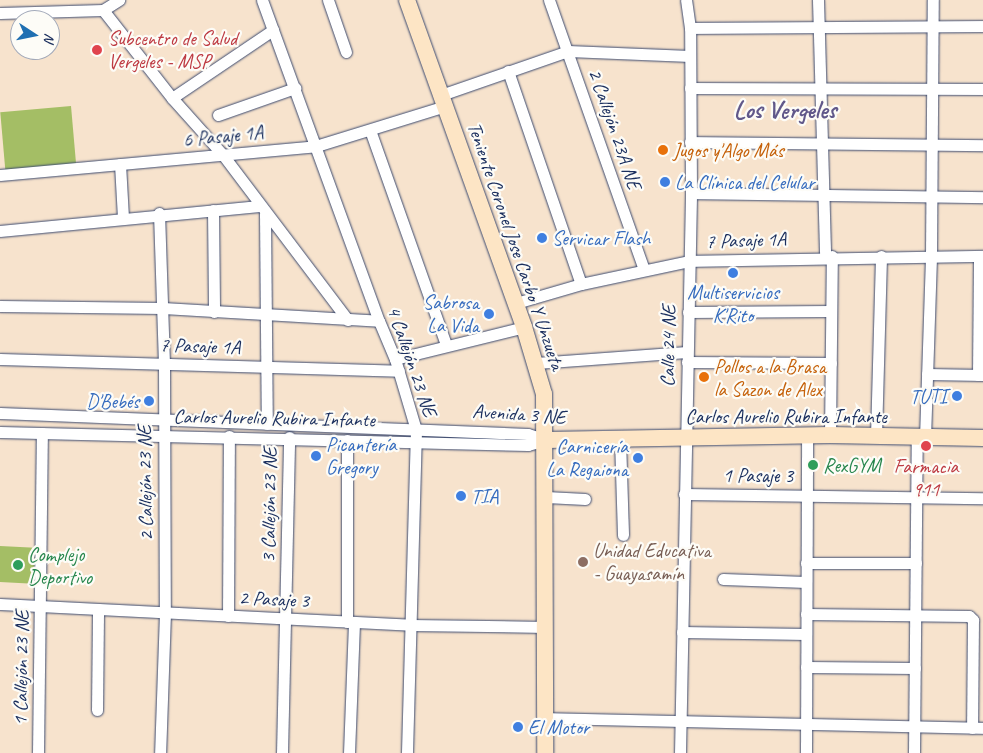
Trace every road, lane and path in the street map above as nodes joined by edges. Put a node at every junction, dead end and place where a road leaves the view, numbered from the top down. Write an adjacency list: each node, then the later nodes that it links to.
1 (79, 0): 11 (street)
2 (119, 0): 10 (street)
3 (262, 0): 17 (street, 4 Callejón 23 NE)
4 (328, 0): 19 (street)
5 (407, 0): 28 (street, Teniente Coronel Jose Carbo Y Unzueta)
6 (686, 0): 16 (street, Calle 24 NE)
7 (818, 0): 13 (street)
8 (932, 0): 14 (street)
9 (552, 1): 18 (street, 2 Callejón 23A NE)
10 (103, 10): 11 (street); 27 (street)
11 (79, 12): 12 (street)
12 (0, 13)
13 (819, 26): 14 (street); 16 (street); 24 (street)
14 (932, 26): 15 (street); 25 (street)
15 (983, 26)
16 (690, 28): 20 (street, Calle 24 NE)
17 (274, 30): 22 (street, 4 Callejón 23 NE); 27 (street)
18 (568, 51): 20 (street); 21 (street, 6 Pasaje 1A); 53 (street, 2 Callejón 23A NE)
19 (346, 52)
20 (690, 56): 23 (street, Calle 24 NE)
21 (508, 71): 28 (street, 6 Pasaje 1A); 54 (street)
22 (295, 88): 29 (street); 35 (street, 4 Callejón 23 NE)
23 (690, 88): 24 (street); 32 (street, Calle 24 NE)
24 (820, 88): 25 (street); 31 (street)
25 (932, 88): 26 (street); 33 (street)
26 (983, 89)
27 (172, 98): 36 (street)
28 (443, 101): 30 (street, 6 Pasaje 1A); 55 (street, Teniente Coronel Jose Carbo Y Unzueta)
29 (218, 115)
30 (370, 130): 35 (street, 6 Pasaje 1A); 65 (street)
31 (822, 141): 32 (street); 33 (street); 40 (street)
32 (690, 142): 39 (street, Calle 24 NE)
33 (932, 144): 34 (street); 41 (street)
34 (983, 145)
35 (316, 146): 36 (street, 6 Pasaje 1A); 63 (street, 4 Callejón 23 NE)
36 (223, 155): 37 (street, 6 Pasaje 1A); 44 (street)
37 (120, 164): 38 (street, 6 Pasaje 1A); 46 (street)
38 (0, 175)
39 (691, 193): 40 (street); 52 (street, Calle 24 NE)
40 (823, 195): 41 (street); 51 (street)
41 (932, 196): 42 (street); 49 (street)
42 (983, 197)
43 (213, 210): 44 (street); 45 (street); 59 (street)
44 (262, 210): 61 (street); 62 (street)
45 (159, 213): 46 (street); 57 (street, 2 Callejón 23 NE)
46 (123, 217): 47 (street)
47 (0, 231)
48 (881, 256): 49 (street, 7 Pasaje 1A); 51 (street, 7 Pasaje 1A); 85 (street)
49 (931, 256): 50 (street, 7 Pasaje 1A); 74 (street)
50 (981, 256): 75 (street)
51 (828, 257): 52 (street, 7 Pasaje 1A); 58 (street)
52 (689, 261): 53 (street, 7 Pasaje 1A); 60 (street, Calle 24 NE)
53 (644, 270): 54 (street, 7 Pasaje 1A)
54 (581, 284): 55 (street, 7 Pasaje 1A)
55 (516, 303): 64 (street, Teniente Coronel Jose Carbo Y Unzueta)
56 (0, 306): 57 (street)
57 (163, 308): 59 (street); 71 (street, 2 Callejón 23 NE)
58 (831, 311): 60 (street); 70 (street)
59 (214, 312): 61 (street)
60 (688, 312): 66 (street, Calle 24 NE)
61 (265, 316): 62 (street); 72 (street)
62 (348, 320): 63 (street)
63 (378, 321): 68 (street, 4 Callejón 23 NE)
64 (524, 327): 65 (street); 69 (street, Teniente Coronel Jose Carbo Y Unzueta)
65 (446, 345): 68 (street)
66 (687, 357): 69 (street); 70 (street); 88 (street, Calle 24 NE)
67 (0, 359): 71 (street, 7 Pasaje 1A)
68 (396, 359): 73 (street, 4 Callejón 23 NE)
69 (536, 363): 93 (street, Teniente Coronel Jose Carbo Y Unzueta)
70 (831, 363): 83 (street)
71 (164, 364): 72 (street, 7 Pasaje 1A); 77 (street, 2 Callejón 23 NE)
72 (267, 367): 73 (street, 7 Pasaje 1A); 78 (street)
73 (399, 371): 81 (street, 4 Callejón 23 NE)
74 (927, 374): 75 (street); 89 (street)
75 (980, 376)
76 (0, 413): 77 (street, Carlos Aurelio Rubira Infante)
77 (163, 420): 78 (street, Carlos Aurelio Rubira Infante); 86 (street, 2 Callejón 23 NE)
78 (267, 424): 81 (street, Carlos Aurelio Rubira Infante)
79 (0, 432): 80 (street, Carlos Aurelio Rubira Infante)
80 (42, 434): 86 (street, Carlos Aurelio Rubira Infante); 106 (street, 1 Callejón 23 NE)
81 (416, 435): 92 (street, Carlos Aurelio Rubira Infante); 93 (street, Avenida 3 NE); 114 (street, 4 Callejón 23 NE)
82 (807, 435): 83 (street, Carlos Aurelio Rubira Infante); 88 (street, Carlos Aurelio Rubira Infante); 94 (street)
83 (830, 435): 85 (street, Carlos Aurelio Rubira Infante)
84 (229, 436): 86 (street, Carlos Aurelio Rubira Infante); 87 (street, Carlos Aurelio Rubira Infante); 111 (street)
85 (876, 436): 89 (street, Carlos Aurelio Rubira Infante)
86 (164, 437): 108 (street, 2 Callejón 23 NE)
87 (288, 437): 92 (street, Carlos Aurelio Rubira Infante); 112 (street, 3 Callejón 23 NE)
88 (685, 437): 91 (street, Carlos Aurelio Rubira Infante); 95 (street, Calle 24 NE)
89 (921, 438): 90 (street, Carlos Aurelio Rubira Infante); 96 (street)
90 (983, 438)
91 (620, 439): 93 (street, Avenida 3 NE); 100 (street)
92 (347, 440): 113 (street)
93 (546, 440): 97 (street, Teniente Coronel Jose Carbo Y Unzueta)
94 (806, 493): 95 (street, 1 Pasaje 3); 96 (street, 1 Pasaje 3); 101 (street)
95 (684, 494): 116 (street, Calle 24 NE)
96 (917, 496): 98 (street, 1 Pasaje 3); 102 (street)
97 (546, 497): 99 (street); 115 (street, Teniente Coronel Jose Carbo Y Unzueta)
98 (983, 498)
99 (585, 499)
100 (623, 535)
101 (806, 562): 102 (street); 104 (street)
102 (916, 563): 110 (street)
103 (723, 579): 104 (street)
104 (806, 582): 109 (street)
105 (0, 604): 106 (street, 2 Pasaje 3)
106 (41, 606): 107 (street, 2 Pasaje 3); 126 (street, 1 Callejón 23 NE)
107 (98, 609): 108 (street, 2 Pasaje 3); 120 (street)
108 (165, 613): 111 (street, 2 Pasaje 3); 127 (street, 2 Callejón 23 NE)
109 (806, 614): 110 (street); 117 (street)
110 (916, 614): 119 (street); 125 (street)
111 (228, 616): 112 (street, 2 Pasaje 3)
112 (285, 618): 113 (street, 2 Pasaje 3); 128 (street, 3 Callejón 23 NE)
113 (351, 622): 114 (street, 2 Pasaje 3); 129 (street)
114 (410, 625): 115 (street, 2 Pasaje 3); 130 (street, 4 Callejón 23 NE)
115 (546, 627): 121 (street, Teniente Coronel Jose Carbo Y Unzueta)
116 (682, 632): 117 (street); 122 (street, Calle 24 NE)
117 (806, 634): 118 (street)
118 (806, 667): 119 (street); 123 (street)
119 (915, 668): 124 (street)
120 (97, 710)
121 (545, 718): 122 (street); 131 (street, Teniente Coronel Jose Carbo Y Unzueta)
122 (680, 722): 123 (street); 132 (street, Calle 24 NE)
123 (806, 724): 124 (street); 133 (street)
124 (915, 726): 125 (street); 134 (street)
125 (977, 728)
126 (38, 753)
127 (160, 753)
128 (282, 753)
129 (349, 753)
130 (407, 753)
131 (545, 753)
132 (680, 753)
133 (806, 753)
134 (914, 753)

